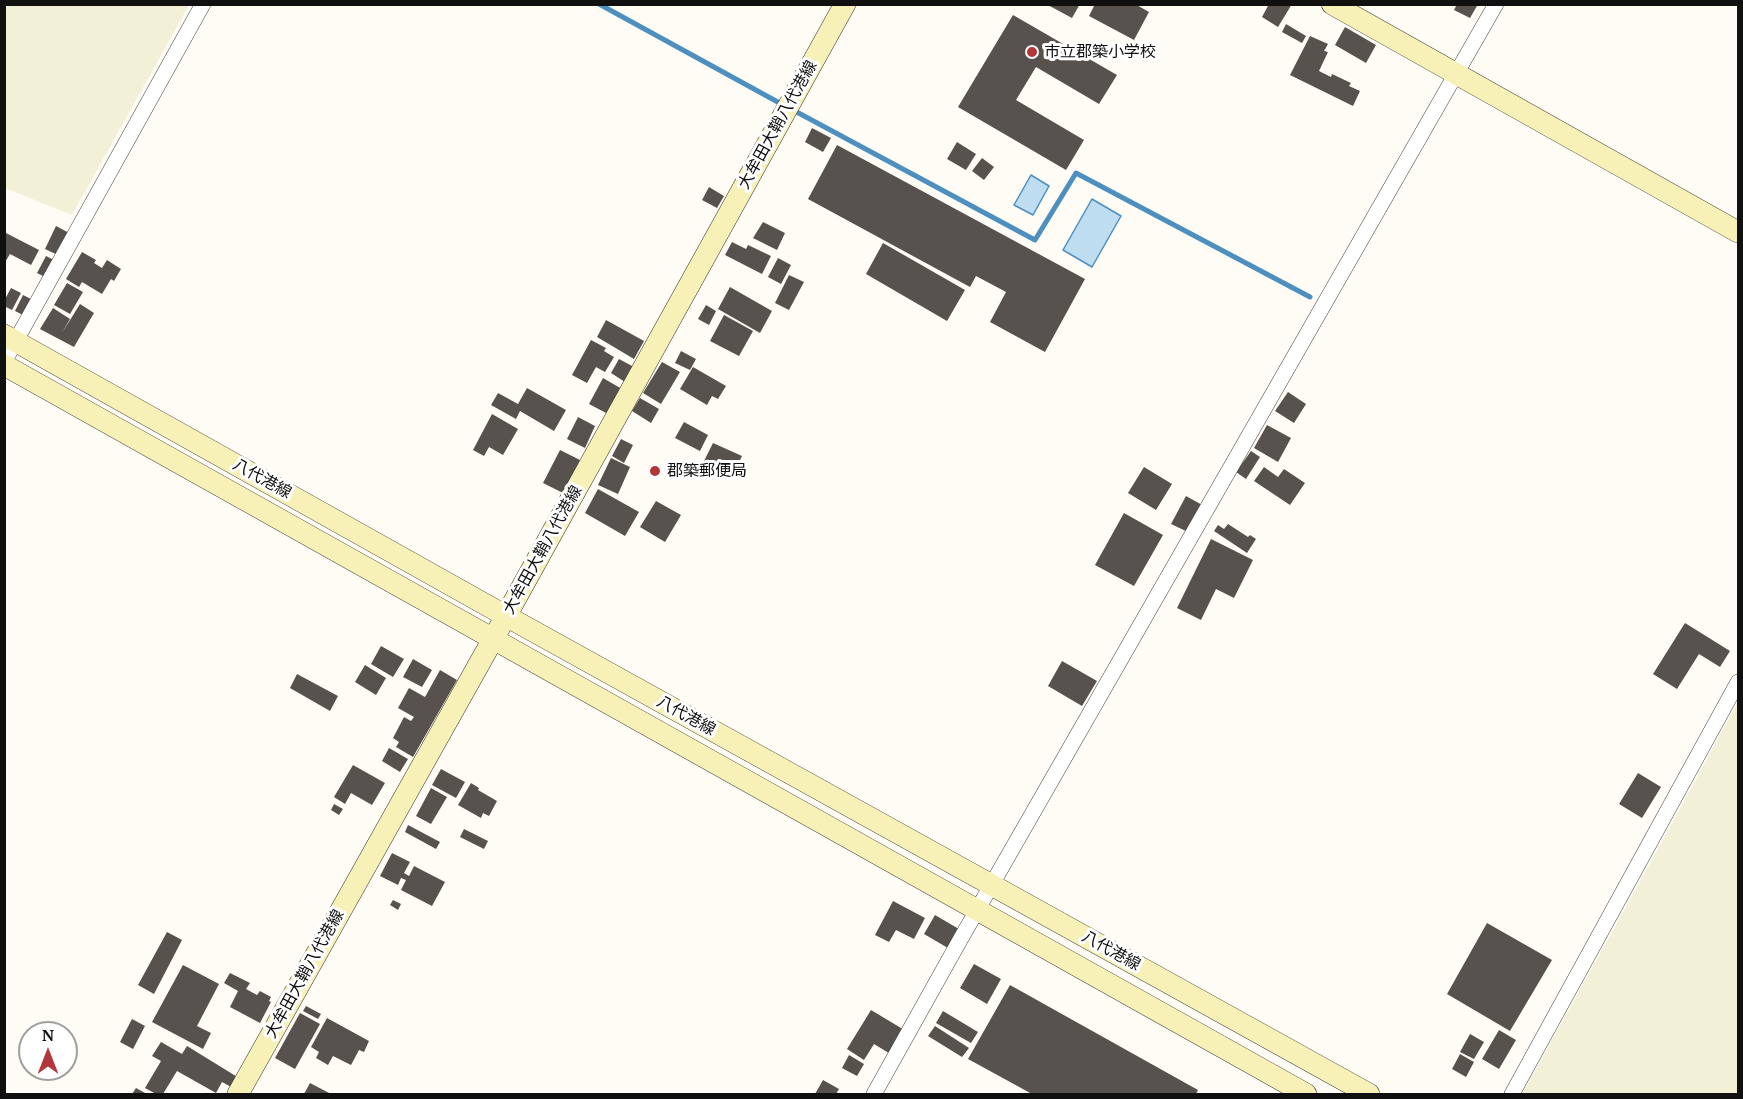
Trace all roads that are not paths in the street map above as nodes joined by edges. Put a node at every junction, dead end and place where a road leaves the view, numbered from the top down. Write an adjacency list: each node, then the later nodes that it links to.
1 (203, 4): 7 (street)
2 (845, 4): 9 (main road, 大牟田大鞘八代港線)
3 (1332, 4): 5 (main road)
4 (1496, 4): 5 (street)
5 (1457, 74): 6 (main road); 12 (street)
6 (1738, 232)
7 (10, 338): 8 (street); 9 (main road, 八代港線)
8 (4, 364): 10 (main road, 八代港線)
9 (506, 616): 10 (main road, 大牟田大鞘八代港線); 12 (main road, 八代港線)
10 (492, 639): 13 (main road, 八代港線); 14 (main road, 大牟田大鞘八代港線)
11 (1738, 682): 18 (street)
12 (993, 885): 13 (street); 17 (main road, 八代港線)
13 (978, 910): 15 (street); 16 (main road, 八代港線)
14 (238, 1095)
15 (874, 1095)
16 (1306, 1095)
17 (1369, 1095)
18 (1512, 1095)

